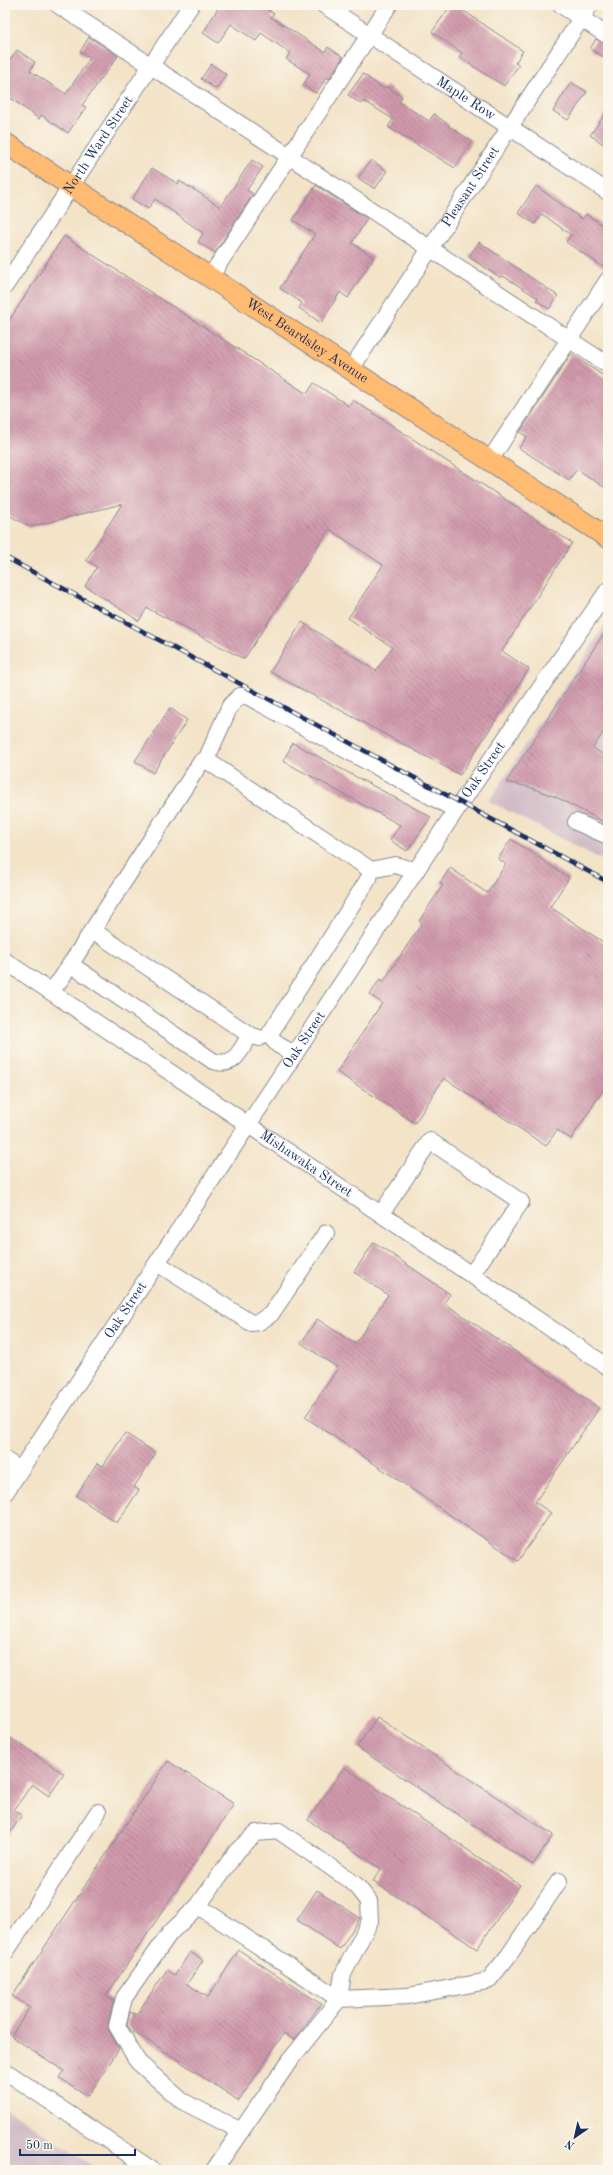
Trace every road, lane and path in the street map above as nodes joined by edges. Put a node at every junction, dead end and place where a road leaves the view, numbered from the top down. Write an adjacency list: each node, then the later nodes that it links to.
1 (58, 5): 10 (street)
2 (191, 5): 10 (street, North Ward Street)
3 (324, 5): 8 (street, Maple Row)
4 (389, 5): 8 (street)
5 (561, 5): 7 (street)
6 (590, 5): 7 (street, Pleasant Street)
7 (582, 18): 9 (street); 11 (street, Pleasant Street)
8 (369, 35): 11 (street, Maple Row); 13 (street)
9 (608, 36)
10 (151, 66): 13 (street); 14 (street, North Ward Street)
11 (510, 128): 15 (street, Maple Row); 16 (street, Pleasant Street)
12 (5, 143): 14 (main road, West Beardsley Avenue)
13 (289, 156): 16 (street); 17 (street)
14 (70, 186): 17 (main road, West Beardsley Avenue); 19 (street, North Ward Street)
15 (608, 192)
16 (431, 249): 20 (street); 22 (street, Pleasant Street)
17 (210, 277): 22 (main road, West Beardsley Avenue)
18 (608, 280): 20 (street)
19 (5, 286)
20 (569, 339): 21 (street); 23 (street)
21 (608, 365)
22 (351, 369): 23 (main road, West Beardsley Avenue)
23 (490, 460): 24 (main road, West Beardsley Avenue)
24 (608, 538)
25 (608, 590): 27 (street, Oak Street)
26 (206, 760): 27 (street); 30 (street); 32 (street)
27 (456, 810): 31 (street, Oak Street)
28 (576, 822): 29 (street)
29 (608, 836)
30 (371, 870): 31 (street); 37 (street)
31 (416, 871): 38 (street, Oak Street)
32 (92, 930): 34 (street); 36 (street)
33 (5, 961): 35 (street, Mishawaka Street)
34 (70, 964): 35 (street); 36 (street)
35 (51, 991): 39 (street, Mishawaka Street)
36 (250, 1035): 37 (street)
37 (269, 1035): 38 (street)
38 (295, 1054): 39 (street, Oak Street)
39 (249, 1124): 40 (street, Mishawaka Street); 42 (street, Oak Street)
40 (382, 1214): 43 (street, Mishawaka Street); 43 (street)
41 (326, 1233): 42 (street)
42 (157, 1264): 46 (street, Oak Street)
43 (472, 1274): 44 (street, Mishawaka Street)
44 (608, 1367)
45 (5, 1460): 46 (street)
46 (20, 1470): 47 (street, Oak Street)
47 (5, 1493)
48 (98, 1812): 51 (street)
49 (558, 1882): 52 (street)
50 (198, 1906): 52 (street); 52 (street); 54 (street)
51 (5, 1953)
52 (339, 1999): 54 (street)
53 (5, 2071): 55 (street)
54 (241, 2131): 56 (street)
55 (152, 2170)
56 (214, 2170)

